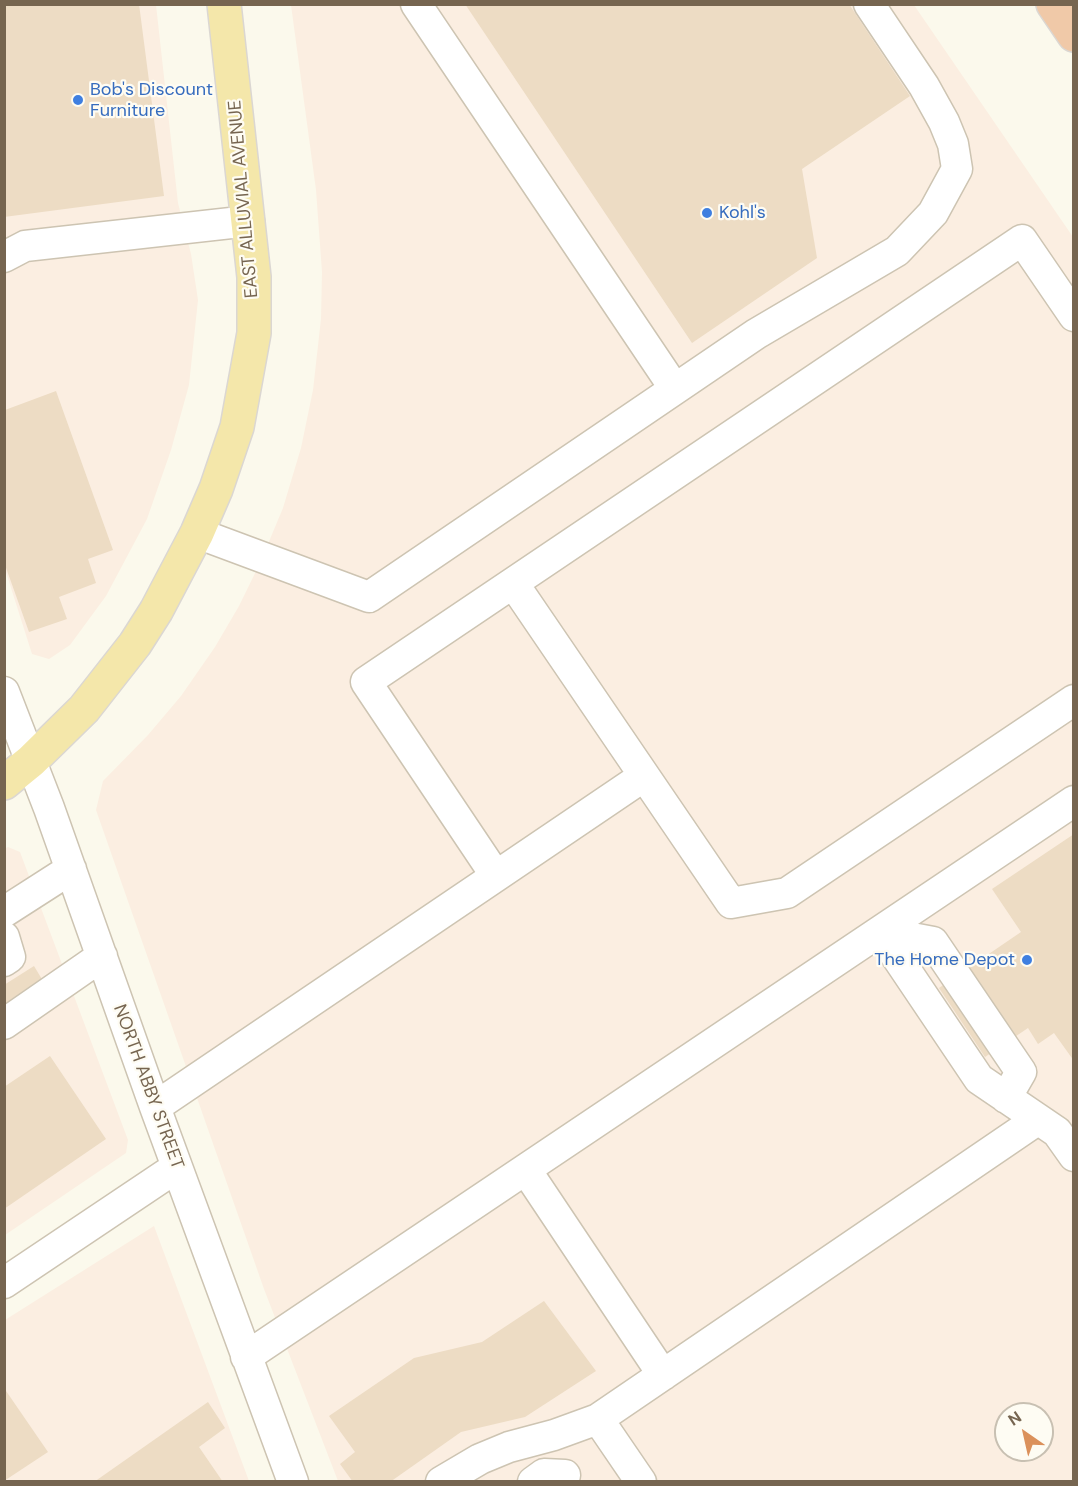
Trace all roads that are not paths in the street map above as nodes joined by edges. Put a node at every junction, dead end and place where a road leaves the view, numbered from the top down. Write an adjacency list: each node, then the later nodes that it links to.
1 (224, 4): 6 (main road, EAST ALLUVIAL AVENUE)
2 (416, 4): 9 (street)
3 (869, 4): 9 (street)
4 (1053, 4): 5 (highway)
5 (1074, 34)
6 (249, 221): 7 (street); 10 (main road, EAST ALLUVIAL AVENUE)
7 (4, 257)
8 (1074, 316): 11 (street)
9 (675, 389): 10 (street)
10 (197, 533): 14 (main road, EAST ALLUVIAL AVENUE)
11 (513, 583): 15 (street); 19 (street)
12 (4, 692): 14 (street, NORTH ABBY STREET)
13 (1074, 700): 15 (street)
14 (32, 761): 16 (main road, EAST ALLUVIAL AVENUE); 18 (street, NORTH ABBY STREET)
15 (644, 776): 19 (street)
16 (4, 783)
17 (1074, 801): 21 (street)
18 (71, 869): 20 (street); 23 (street, NORTH ABBY STREET)
19 (496, 876): 27 (street)
20 (4, 912)
21 (880, 932): 26 (street); 26 (street); 31 (street)
22 (4, 937): 24 (street)
23 (102, 956): 25 (street); 27 (street, NORTH ABBY STREET)
24 (4, 961)
25 (4, 1024)
26 (1006, 1098): 28 (street)
27 (155, 1107): 30 (street, NORTH ABBY STREET)
28 (1037, 1120): 29 (street); 34 (street)
29 (1074, 1156)
30 (177, 1167): 32 (street); 33 (street, NORTH ABBY STREET)
31 (526, 1170): 33 (street); 34 (street)
32 (4, 1283)
33 (246, 1357): 37 (street, NORTH ABBY STREET)
34 (663, 1375): 35 (street)
35 (598, 1419): 38 (street); 40 (street)
36 (563, 1479): 39 (street)
37 (293, 1482)
38 (441, 1482)
39 (533, 1482)
40 (641, 1482)

